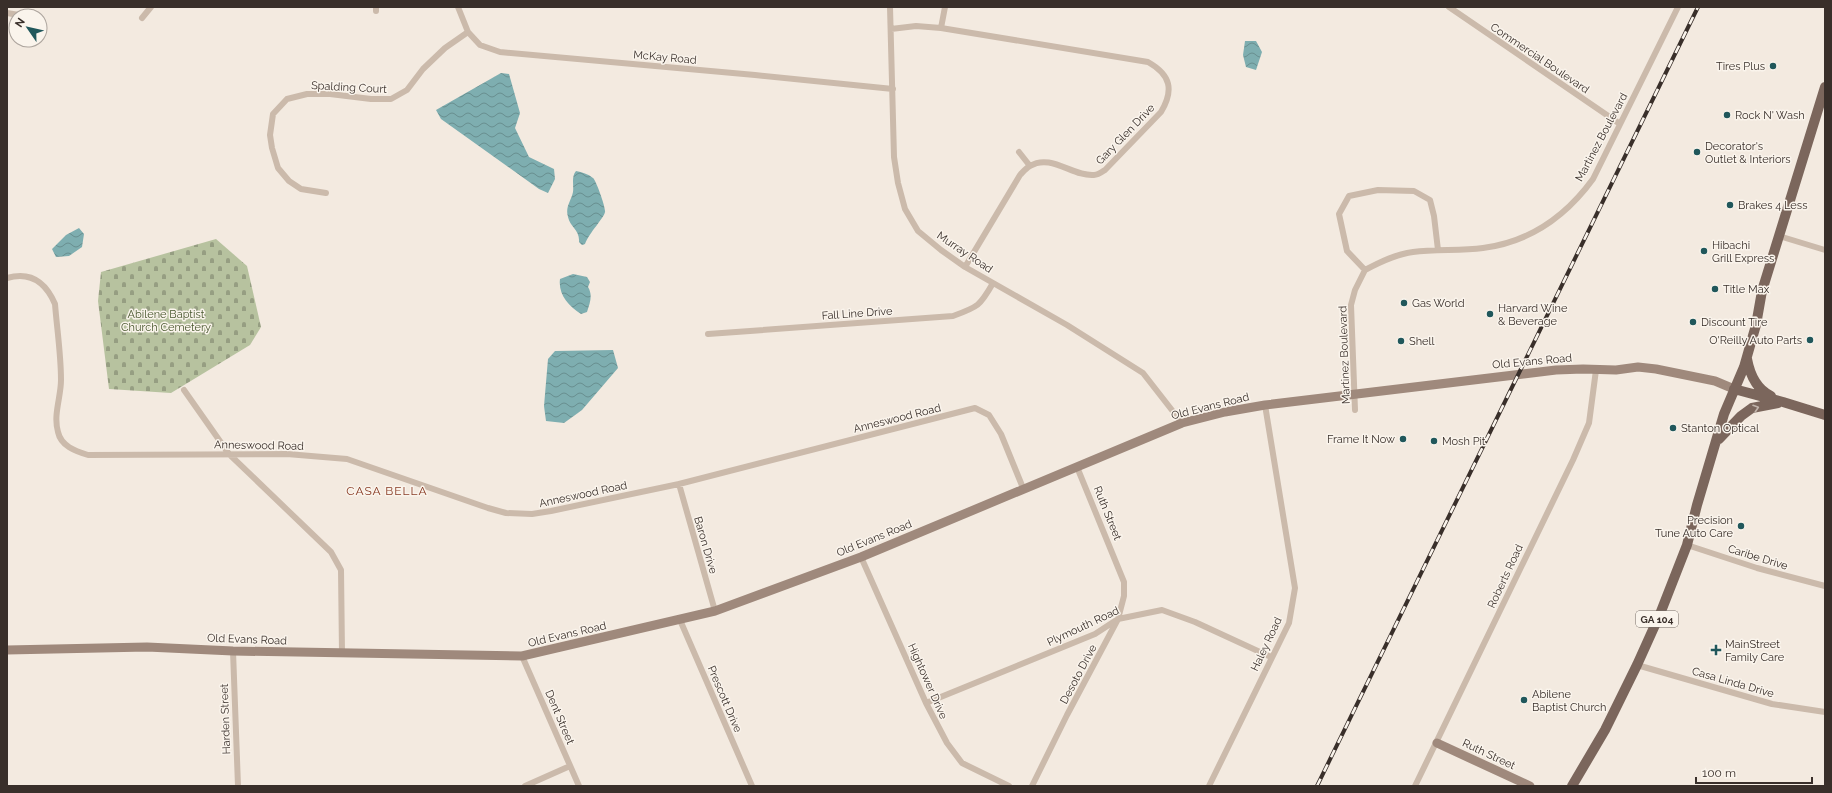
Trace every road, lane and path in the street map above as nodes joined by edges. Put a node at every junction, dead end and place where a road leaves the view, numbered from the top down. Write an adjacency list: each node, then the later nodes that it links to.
1 (151, 7): 7 (street)
2 (458, 7): 10 (street, McKay Road)
3 (890, 7): 9 (street, Murray Road)
4 (945, 7): 8 (street)
5 (1449, 7): 13 (street, Commercial Boulevard)
6 (1678, 7): 13 (street, Martinez Boulevard)
7 (142, 18)
8 (941, 28): 9 (street); 15 (street, Gary Glen Drive)
9 (891, 29): 12 (street, Murray Road)
10 (468, 32): 12 (street, McKay Road); 16 (street, Spalding Court)
11 (1825, 87): 17 (main road, GA 104)
12 (893, 89): 20 (street, Murray Road)
13 (1620, 124): 18 (street, Martinez Boulevard)
14 (1019, 152): 15 (street)
15 (1030, 166): 20 (street)
16 (326, 193)
17 (1779, 236): 19 (street); 25 (main road, GA 104)
18 (1438, 250): 21 (street, Martinez Boulevard); 21 (street)
19 (1825, 250)
20 (965, 267): 23 (street, Murray Road)
21 (1365, 270): 29 (street, Martinez Boulevard)
22 (7, 278): 36 (street, Anneswood Road)
23 (993, 283): 24 (street, Fall Line Drive); 34 (street, Murray Road)
24 (708, 334)
25 (1747, 357): 28 (main road, GA 104); 30 (main road)
26 (1596, 370): 28 (street, Old Evans Road); 29 (street, Old Evans Road); 55 (street, Roberts Road)
27 (184, 390): 36 (street)
28 (1734, 390): 30 (main road); 35 (main road, GA 104)
29 (1354, 394): 31 (street, Old Evans Road); 32 (street, Martinez Boulevard)
30 (1783, 402): 33 (main road); 35 (main road, one-way to 30)
31 (1265, 406): 34 (street, Old Evans Road); 51 (street, Haley Road)
32 (1355, 410)
33 (1825, 415)
34 (1182, 423): 37 (street, Old Evans Road)
35 (1716, 442): 40 (main road, GA 104)
36 (229, 454): 38 (street, Anneswood Road); 49 (street)
37 (1077, 467): 39 (street, Old Evans Road); 42 (street, Ruth Street)
38 (679, 484): 39 (street, Anneswood Road); 44 (street, Baron Drive)
39 (1023, 488): 41 (street, Old Evans Road)
40 (1687, 545): 43 (street, Caribe Drive); 52 (main road, GA 104)
41 (861, 557): 44 (street, Old Evans Road); 53 (street, Hightower Drive)
42 (1118, 568): 45 (street, Desoto Drive)
43 (1825, 586)
44 (715, 611): 46 (street, Old Evans Road)
45 (1118, 619): 51 (street, Plymouth Road); 53 (street, Plymouth Road); 62 (street, Desoto Drive)
46 (680, 620): 50 (street, Old Evans Road); 60 (street, Prescott Drive)
47 (7, 650): 48 (street, Old Evans Road)
48 (233, 651): 49 (street, Old Evans Road); 57 (street, Harden Street)
49 (342, 653): 50 (street, Old Evans Road)
50 (522, 656): 56 (street, Dent Street)
51 (1272, 657): 63 (street, Haley Road)
52 (1637, 665): 54 (street, Casa Linda Drive); 66 (main road, GA 104)
53 (926, 703): 61 (street, Hightower Drive)
54 (1825, 712)
55 (1437, 743): 64 (street, Roberts Road); 65 (street, Ruth Street)
56 (570, 766): 58 (street); 59 (street, Dent Street)
57 (238, 786)
58 (525, 786)
59 (579, 786)
60 (752, 786)
61 (1009, 786)
62 (1032, 786)
63 (1208, 786)
64 (1415, 786)
65 (1530, 786)
66 (1572, 786)

